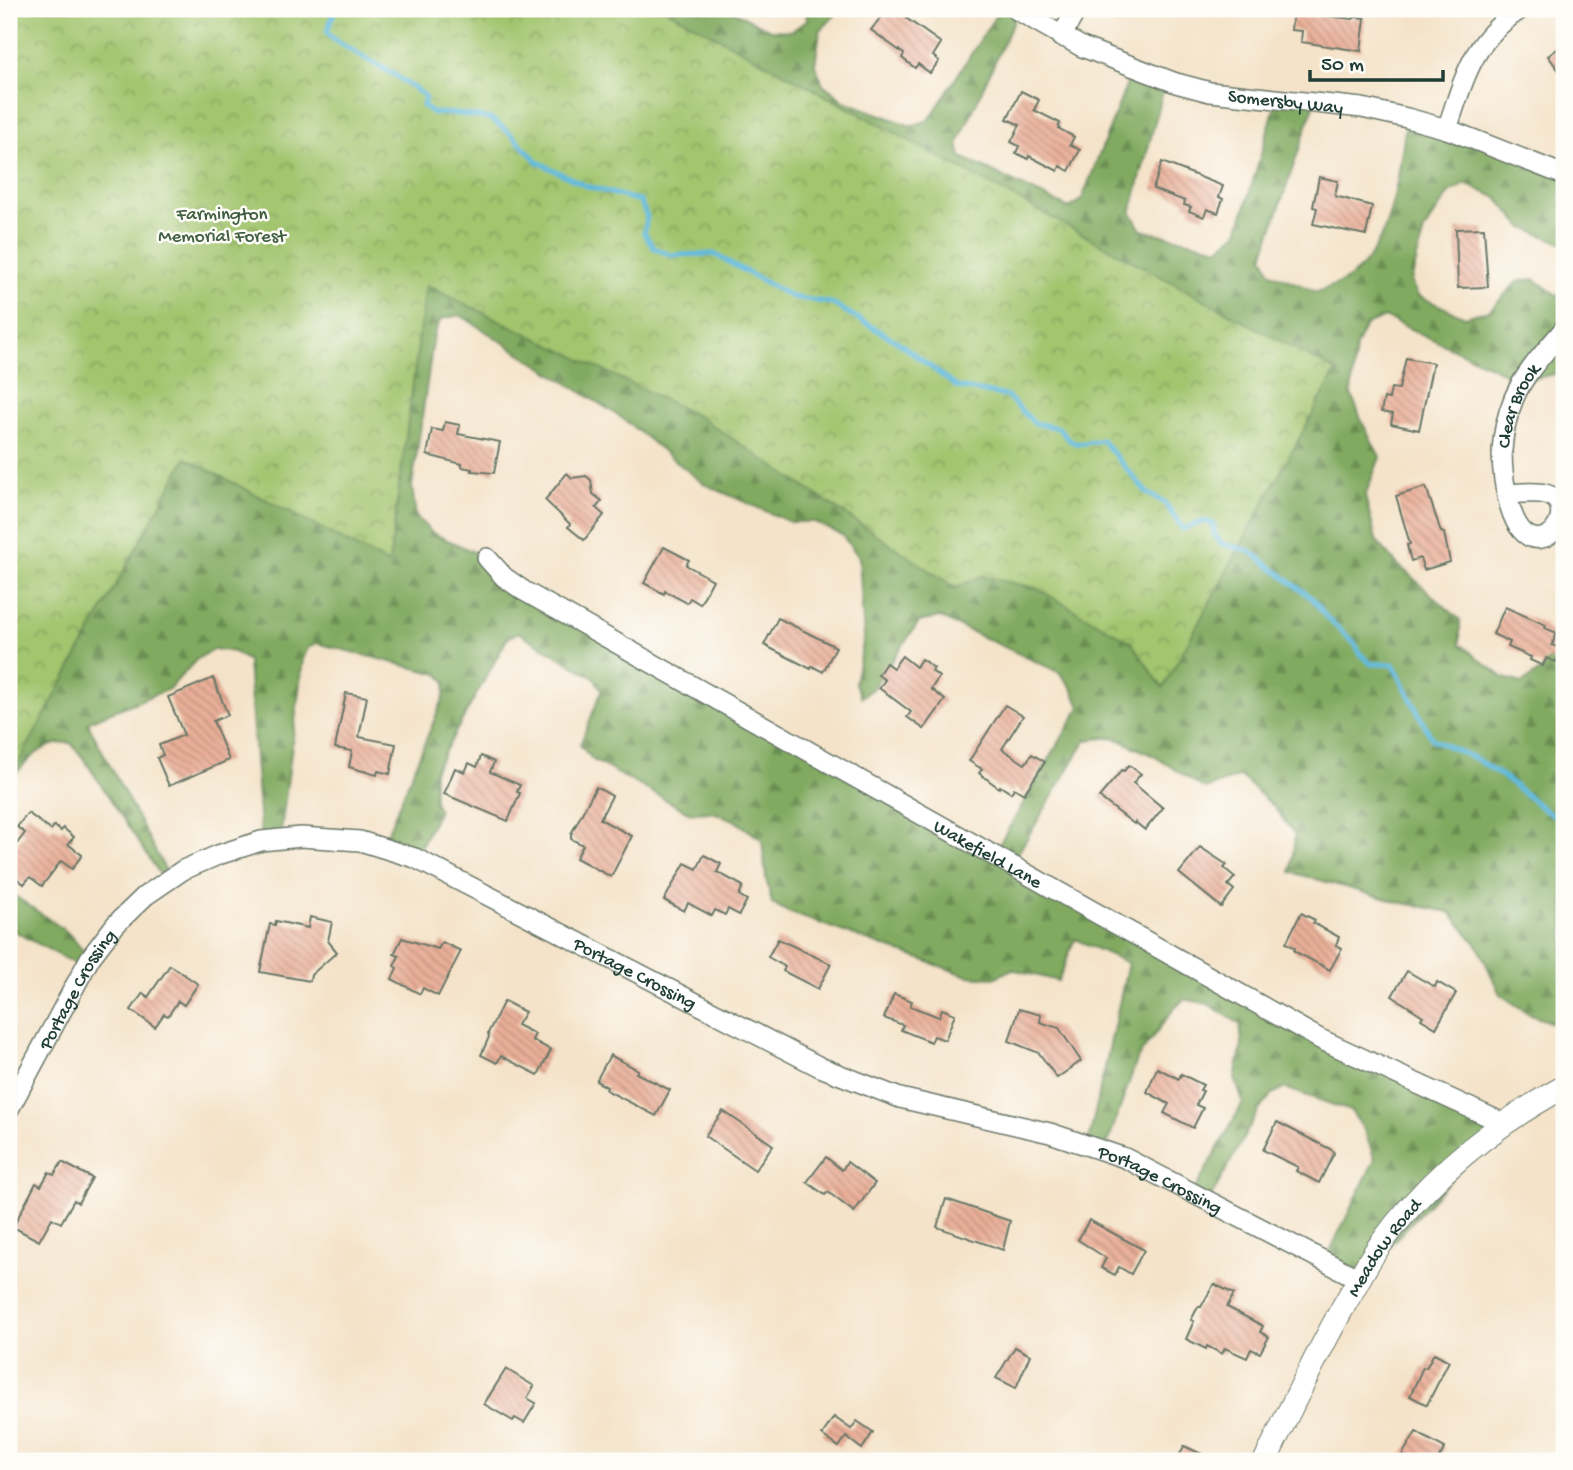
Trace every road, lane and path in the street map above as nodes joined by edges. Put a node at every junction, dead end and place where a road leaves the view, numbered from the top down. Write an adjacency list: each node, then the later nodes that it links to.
1 (1015, 9): 4 (street, Somersby Way)
2 (1076, 9): 4 (street)
3 (1521, 9): 5 (street)
4 (1061, 37): 5 (street, Somersby Way)
5 (1447, 129): 6 (street, Somersby Way)
6 (1564, 175)
7 (1564, 329): 8 (street, Clear Brook)
8 (1508, 494)
9 (487, 558): 12 (street, Wakefield Lane)
10 (1564, 1087): 12 (street, Meadow Road)
11 (9, 1109): 13 (street, Portage Crossing)
12 (1503, 1123): 13 (street, Meadow Road)
13 (1359, 1279): 14 (street, Meadow Road)
14 (1265, 1461)

